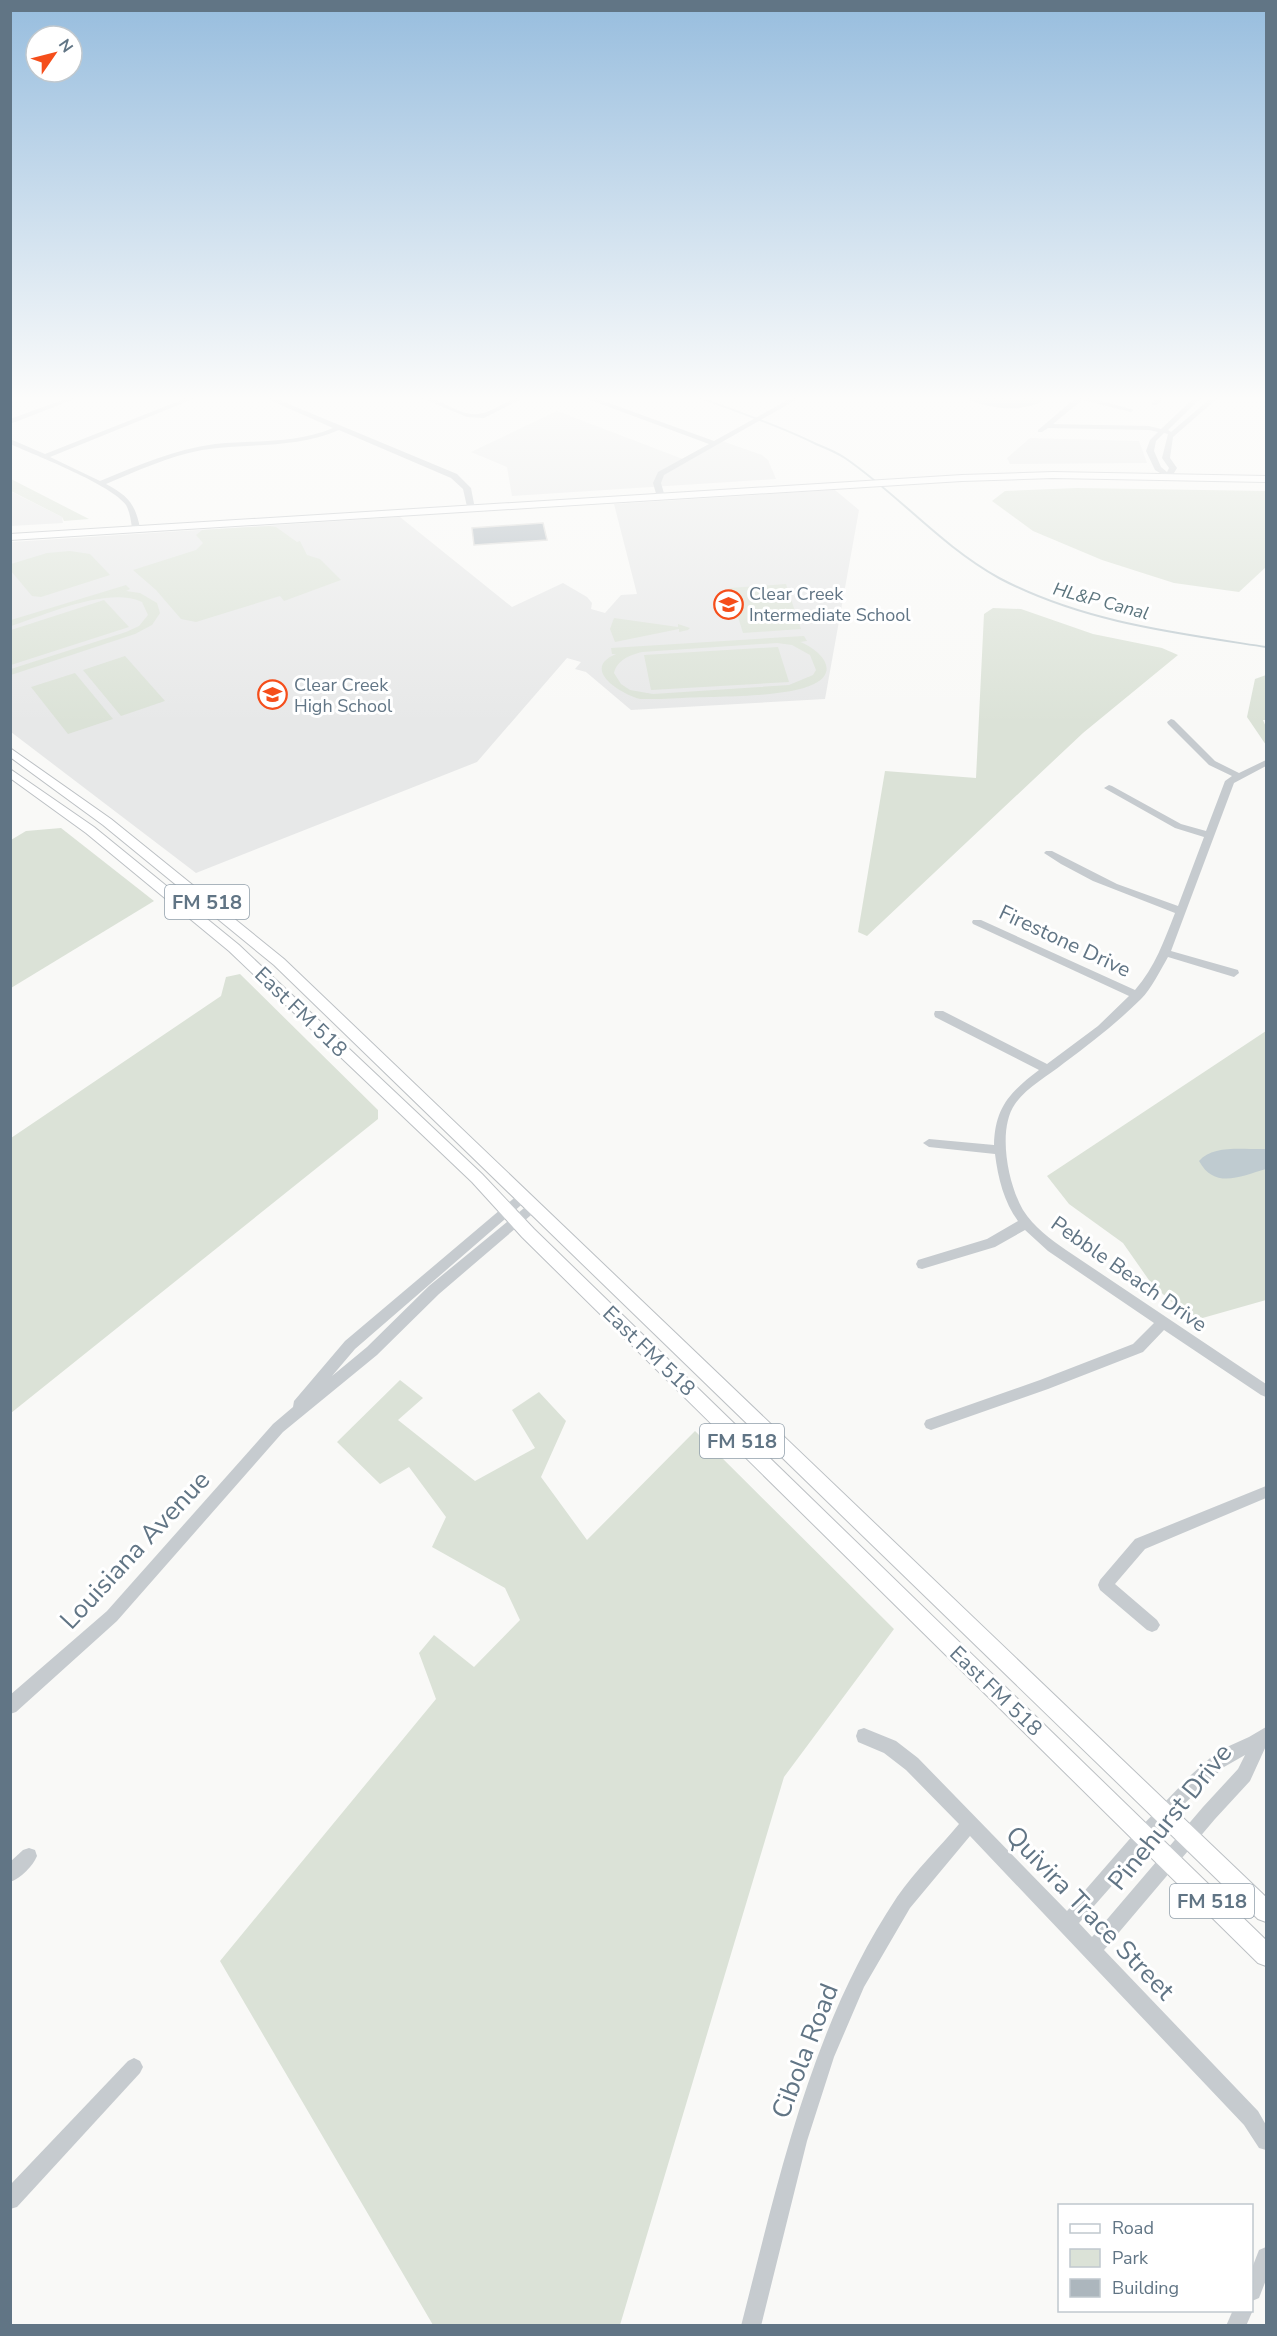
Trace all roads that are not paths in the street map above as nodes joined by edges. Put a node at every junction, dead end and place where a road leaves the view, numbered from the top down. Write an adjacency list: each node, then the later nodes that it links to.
1 (130, 506): 3 (street)
2 (449, 506): 3 (main road)
3 (135, 524): 4 (main road); 5 (main road)
4 (10, 528)
5 (10, 537)
6 (1171, 722): 11 (street)
7 (10, 751): 8 (main road, East FM 518 / FM 518)
8 (27, 763): 10 (main road); 13 (main road, East FM 518 / FM 518)
9 (1266, 763): 11 (street)
10 (11, 772): 14 (main road, East FM 518 / FM 518)
11 (1238, 776): 15 (street, Pebble Beach Drive)
12 (1108, 788): 15 (street)
13 (107, 822): 14 (main road); 17 (main road, East FM 518 / FM 518)
14 (90, 830): 18 (main road, East FM 518 / FM 518)
15 (1209, 835): 19 (street, Pebble Beach Drive)
16 (1049, 853): 19 (street)
17 (169, 871): 18 (main road); 22 (main road, East FM 518 / FM 518)
18 (151, 880): 23 (main road, East FM 518 / FM 518)
19 (1181, 911): 21 (street, Pebble Beach Drive)
20 (977, 921): 25 (street, Firestone Drive)
21 (1165, 953): 24 (street); 25 (street, Pebble Beach Drive)
22 (279, 962): 23 (main road); 27 (main road, East FM 518 / FM 518)
23 (260, 973): 29 (main road, East FM 518 / FM 518)
24 (1234, 974)
25 (1138, 996): 28 (street, Pebble Beach Drive)
26 (939, 1014): 28 (street)
27 (391, 1069): 29 (main road); 32 (main road, East FM 518 / FM 518)
28 (1048, 1070): 31 (street, Pebble Beach Drive)
29 (372, 1080): 33 (main road, East FM 518 / FM 518)
30 (929, 1143): 31 (street)
31 (1002, 1150): 34 (street, Pebble Beach Drive)
32 (528, 1202): 33 (street, Louisiana Avenue); 37 (main road, East FM 518 / FM 518)
33 (512, 1216): 38 (main road, East FM 518 / FM 518); 40 (street, Louisiana Avenue); 40 (street, Louisiana Avenue)
34 (1026, 1223): 35 (street); 36 (street, Pebble Beach Drive)
35 (922, 1264)
36 (1163, 1323): 39 (street, Pebble Beach Drive); 41 (street)
37 (684, 1354): 38 (main road); 47 (main road, East FM 518 / FM 518)
38 (666, 1367): 49 (main road, East FM 518 / FM 518)
39 (1266, 1391)
40 (288, 1420): 44 (street, Louisiana Avenue)
41 (931, 1424)
42 (1266, 1492): 43 (street)
43 (1152, 1625)
44 (10, 1706)
45 (864, 1736): 48 (street, Quivira Trace Street)
46 (1263, 1738): 47 (street, Pinehurst Drive); 50 (street, Pinehurst Drive)
47 (1164, 1813): 49 (street, Pinehurst Drive); 50 (main road, East FM 518 / FM 518)
48 (969, 1825): 55 (street, Quivira Trace Street); 63 (street, Cibola Road)
49 (1144, 1835): 52 (main road, East FM 518 / FM 518); 55 (street, Pinehurst Drive)
50 (1190, 1838): 52 (street, Pinehurst Drive); 54 (main road, East FM 518 / FM 518)
51 (29, 1856): 53 (street)
52 (1170, 1860): 56 (street, Pinehurst Drive); 57 (main road, East FM 518 / FM 518)
53 (10, 1874)
54 (1266, 1911)
55 (1067, 1924): 56 (street, Quivira Trace Street)
56 (1093, 1950): 59 (street, Quivira Trace Street)
57 (1266, 1955)
58 (134, 2067): 60 (street)
59 (1266, 2141)
60 (10, 2200)
61 (1266, 2257): 62 (street)
62 (1253, 2286)
63 (751, 2325)

